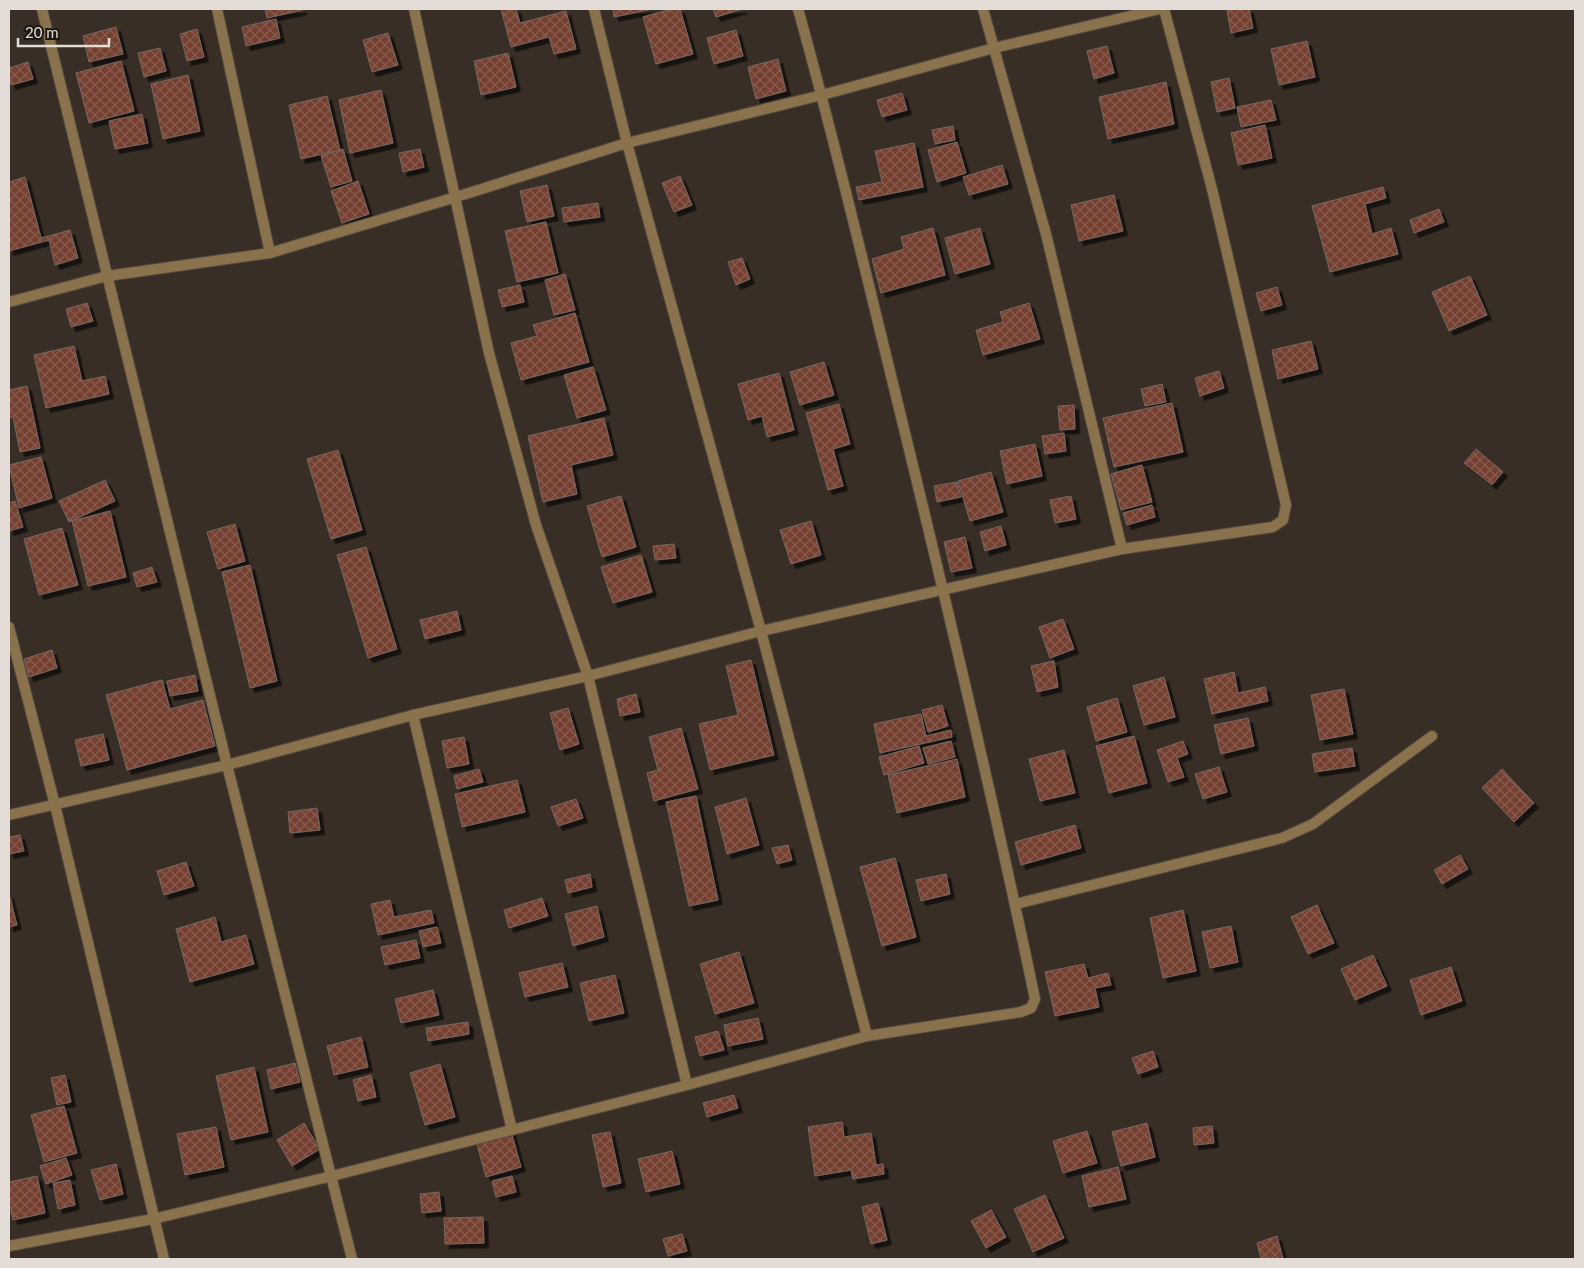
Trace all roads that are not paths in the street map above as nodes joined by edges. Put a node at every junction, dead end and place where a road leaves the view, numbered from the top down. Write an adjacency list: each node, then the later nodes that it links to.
1 (42, 9): 14 (street)
2 (217, 9): 13 (street)
3 (414, 9): 12 (street)
4 (594, 9): 11 (street)
5 (798, 9): 10 (street)
6 (984, 9): 9 (street)
7 (1160, 9): 9 (street)
8 (1164, 9): 16 (street)
9 (994, 48): 10 (street); 16 (street)
10 (822, 95): 11 (street); 17 (street)
11 (627, 143): 12 (street); 19 (street)
12 (456, 197): 13 (street); 20 (street)
13 (270, 253): 14 (street)
14 (108, 276): 15 (street); 23 (street)
15 (9, 302)
16 (1122, 550): 17 (street)
17 (944, 590): 19 (street); 26 (street)
18 (9, 627): 24 (street)
19 (760, 631): 20 (street); 27 (street)
20 (588, 676): 21 (street); 28 (street)
21 (412, 715): 23 (street); 29 (street)
22 (1432, 736): 26 (street)
23 (227, 765): 24 (street); 30 (street)
24 (55, 805): 25 (street); 31 (street)
25 (9, 815)
26 (1016, 904): 27 (street)
27 (867, 1036): 28 (street)
28 (687, 1085): 29 (street)
29 (512, 1130): 30 (street)
30 (332, 1176): 31 (street); 34 (street)
31 (153, 1219): 32 (street); 33 (street)
32 (9, 1246)
33 (164, 1259)
34 (352, 1259)

